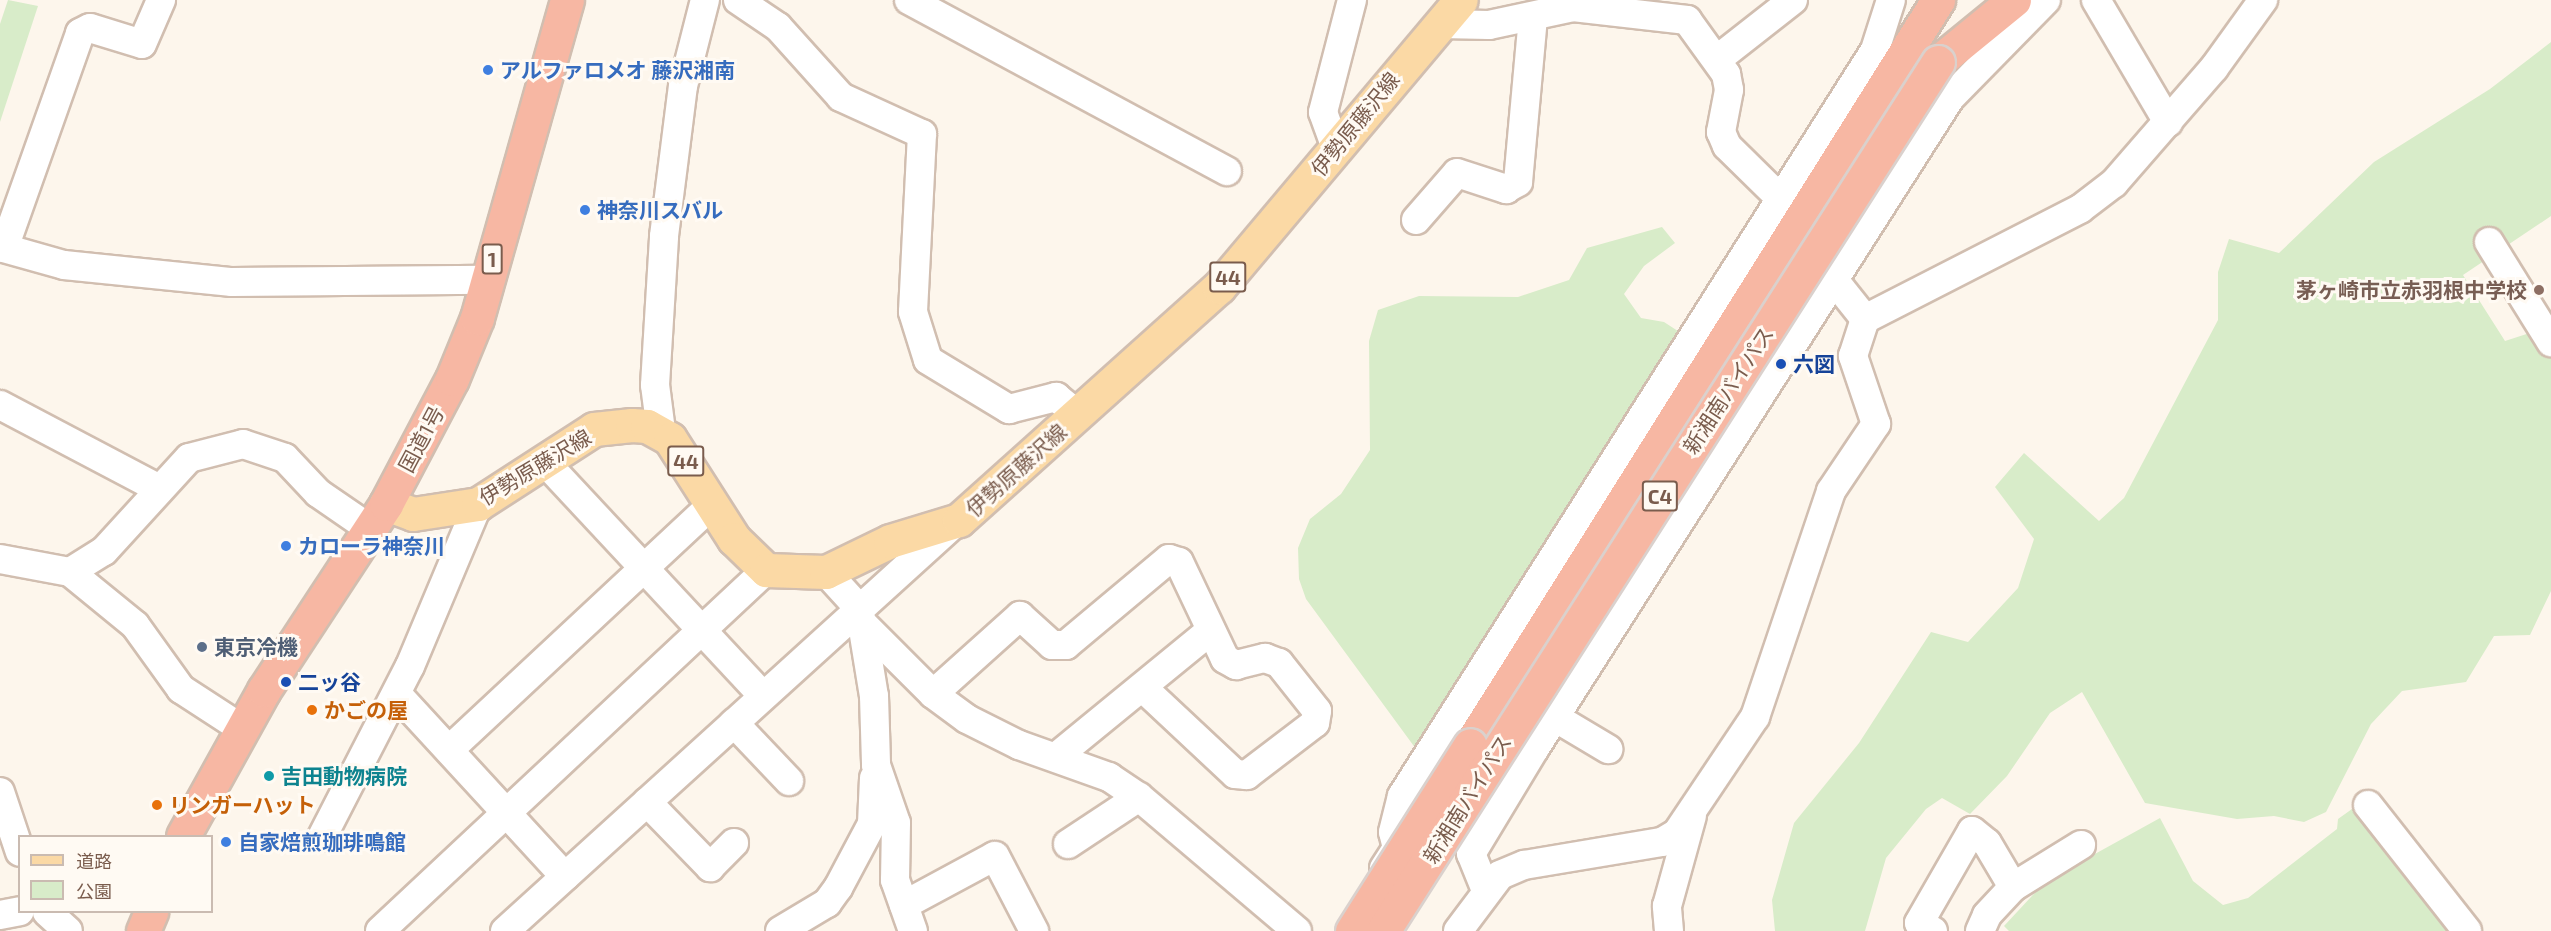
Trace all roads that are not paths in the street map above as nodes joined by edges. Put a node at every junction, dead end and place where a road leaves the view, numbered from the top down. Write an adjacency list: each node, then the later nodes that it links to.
1 (161, 0): 27 (street)
2 (567, 0): 28 (highway, 国道1号 / 1)
3 (705, 0): 34 (street)
4 (738, 0): 33 (street)
5 (909, 0): 23 (street)
6 (1352, 0): 22 (street)
7 (1793, 0): 19 (street)
8 (1891, 0): 24 (street)
9 (1922, 0): 18 (highway)
10 (1938, 0): 18 (highway, 新湘南バイパス / C4)
11 (1976, 0): 20 (highway, 新湘南バイパス / C4)
12 (2014, 0): 20 (highway)
13 (2046, 0): 29 (street)
14 (2096, 0): 21 (street)
15 (2263, 0): 21 (street)
16 (1451, 12): 17 (street); 22 (main road, 伊勢原藤沢線 / 44)
17 (1533, 18): 19 (street); 25 (street)
18 (1910, 45): 93 (highway, 新湘南バイパス / C4, bridge)
19 (1719, 58): 24 (street)
20 (1938, 62): 95 (highway, 新湘南バイパス / C4, bridge)
21 (2168, 122): 30 (street)
22 (1336, 148): 33 (main road, 伊勢原藤沢線 / 44)
23 (1227, 171)
24 (1780, 198): 57 (street)
25 (1416, 220)
26 (2489, 242): 31 (street)
27 (2, 248): 28 (street)
28 (486, 280): 39 (highway, 国道1号 / 1)
29 (1834, 280): 30 (street); 53 (street)
30 (1865, 319): 69 (street)
31 (2551, 342)
32 (0, 405): 36 (street)
33 (1078, 415): 40 (main road, 伊勢原藤沢線 / 44)
34 (661, 431): 35 (main road, 伊勢原藤沢線 / 44); 38 (main road, 44)
35 (544, 461): 37 (main road, 伊勢原藤沢線 / 44); 42 (street)
36 (159, 489): 39 (street); 44 (street)
37 (478, 504): 39 (main road, 伊勢原藤沢線 / 44); 50 (street)
38 (713, 504): 42 (street); 43 (main road, 44)
39 (377, 516): 55 (highway, 国道1号 / 1)
40 (959, 520): 45 (main road, 伊勢原藤沢線 / 44); 46 (street)
41 (0, 559): 44 (street)
42 (643, 568): 48 (street); 60 (street)
43 (766, 570): 45 (main road, 伊勢原藤沢線 / 44); 48 (street)
44 (70, 572): 55 (street)
45 (826, 572): 46 (street)
46 (860, 615): 51 (street); 52 (street); 56 (street)
47 (1211, 630): 49 (street); 49 (street); 51 (street)
48 (702, 631): 52 (street); 68 (street)
49 (1142, 687): 61 (street)
50 (397, 694): 60 (street); 71 (street)
51 (933, 694): 61 (street)
52 (763, 696): 54 (street)
53 (1556, 718): 58 (street); 59 (street)
54 (734, 723): 63 (street); 66 (street)
55 (241, 728): 70 (highway, 国道1号 / 1)
56 (873, 740): 83 (street); 89 (street)
57 (1433, 748): 62 (street); 92 (street)
58 (1535, 748): 62 (street); 78 (street)
59 (1608, 749)
60 (449, 750): 68 (street)
61 (1056, 757): 65 (street)
62 (1470, 777): 94 (street)
63 (789, 781)
64 (0, 793): 75 (street)
65 (1139, 797): 73 (street); 91 (street)
66 (647, 802): 72 (street); 76 (street)
67 (2368, 806): 99 (street)
68 (507, 813): 76 (street); 87 (street)
69 (1693, 814): 78 (street); 96 (street)
70 (184, 835)
71 (322, 837)
72 (734, 843)
73 (1068, 844)
74 (2081, 845): 77 (street)
75 (18, 846)
76 (565, 877): 88 (street)
77 (2013, 887): 97 (street); 98 (street)
78 (1485, 888): 84 (street)
79 (18, 911): 82 (street)
80 (48, 913): 85 (street)
81 (151, 913): 86 (highway)
82 (0, 915)
83 (908, 918): 90 (street)
84 (1464, 928)
85 (68, 931)
86 (143, 931)
87 (380, 931)
88 (505, 931)
89 (780, 931)
90 (1035, 931)
91 (1296, 931)
92 (1344, 931)
93 (1352, 931)
94 (1359, 931)
95 (1383, 931)
96 (1669, 931)
97 (1933, 931)
98 (1980, 931)
99 (2467, 931)

